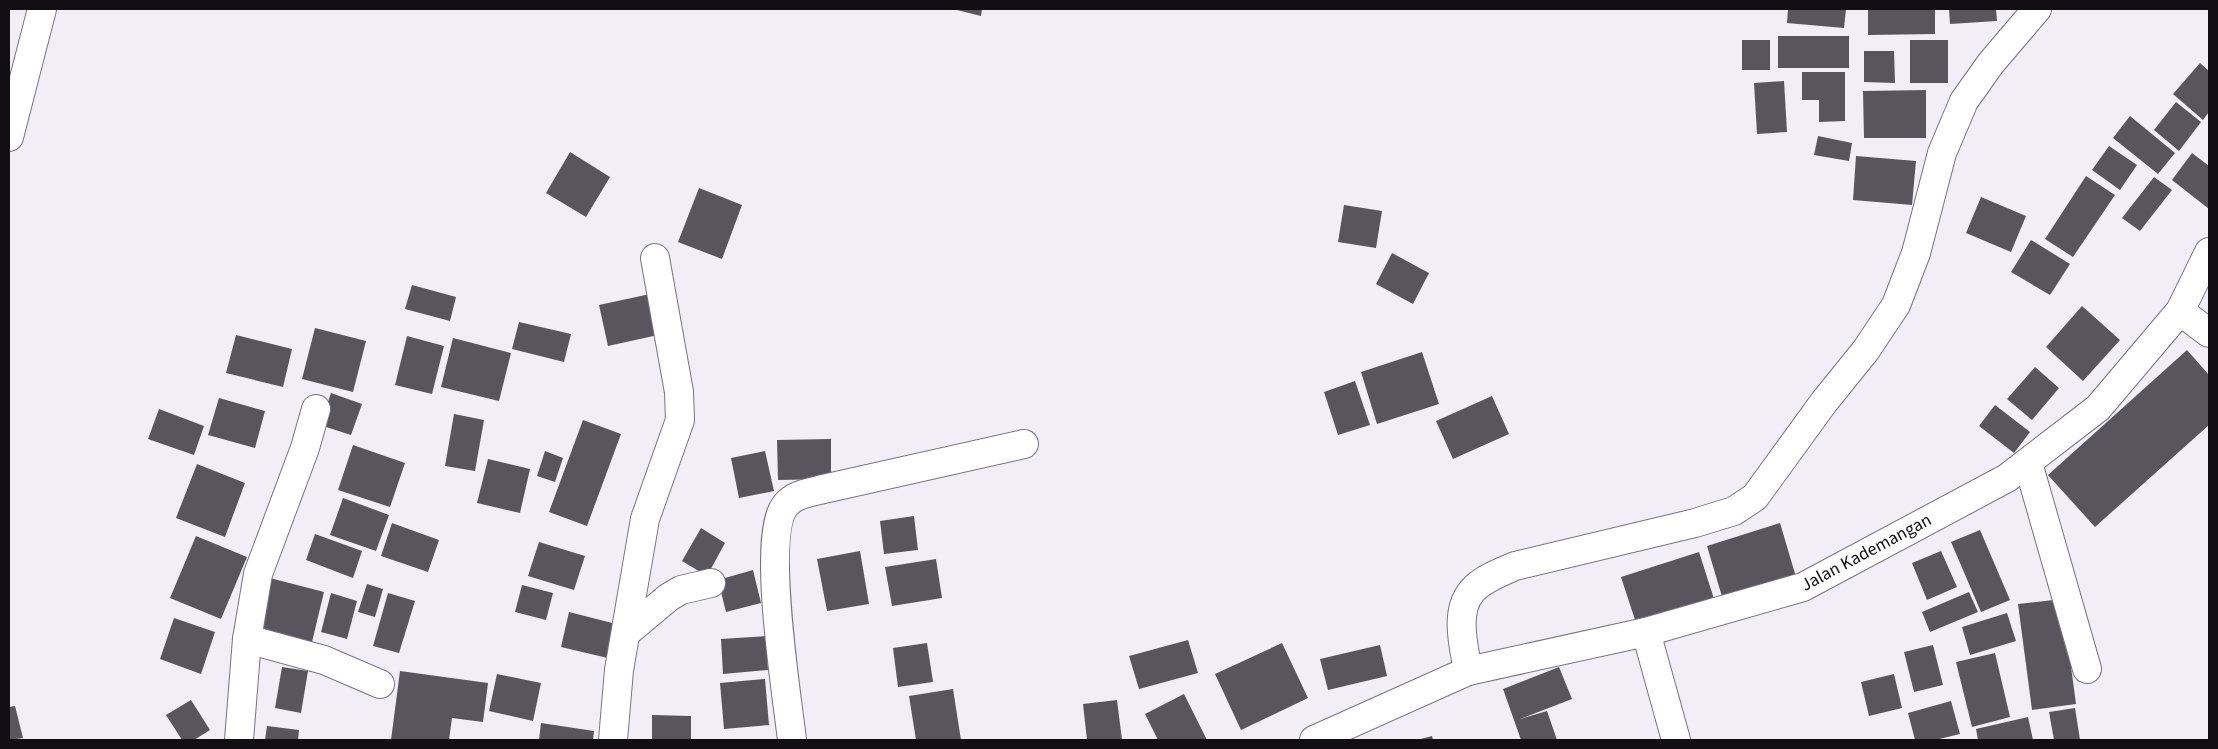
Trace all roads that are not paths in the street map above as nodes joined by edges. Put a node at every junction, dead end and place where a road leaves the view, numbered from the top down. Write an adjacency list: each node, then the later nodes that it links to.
1 (42, 9): 3 (street)
2 (2037, 9): 17 (street)
3 (17, 74): 4 (street)
4 (9, 137)
5 (2209, 252): 7 (street, Jalan Kademangan)
6 (654, 258): 14 (street)
7 (2180, 311): 8 (street); 11 (street, Jalan Kademangan)
8 (2209, 333)
9 (316, 409): 15 (street)
10 (1024, 444): 21 (street)
11 (2028, 463): 13 (street, Jalan Kademangan); 16 (street)
12 (711, 583): 14 (street)
13 (1646, 632): 17 (street, Jalan Kademangan); 23 (street)
14 (626, 633): 20 (street)
15 (247, 639): 18 (street); 19 (street)
16 (2088, 669)
17 (1468, 671): 22 (street, Jalan Kademangan)
18 (380, 684)
19 (239, 740)
20 (613, 740)
21 (792, 740)
22 (1314, 740)
23 (1676, 740)

